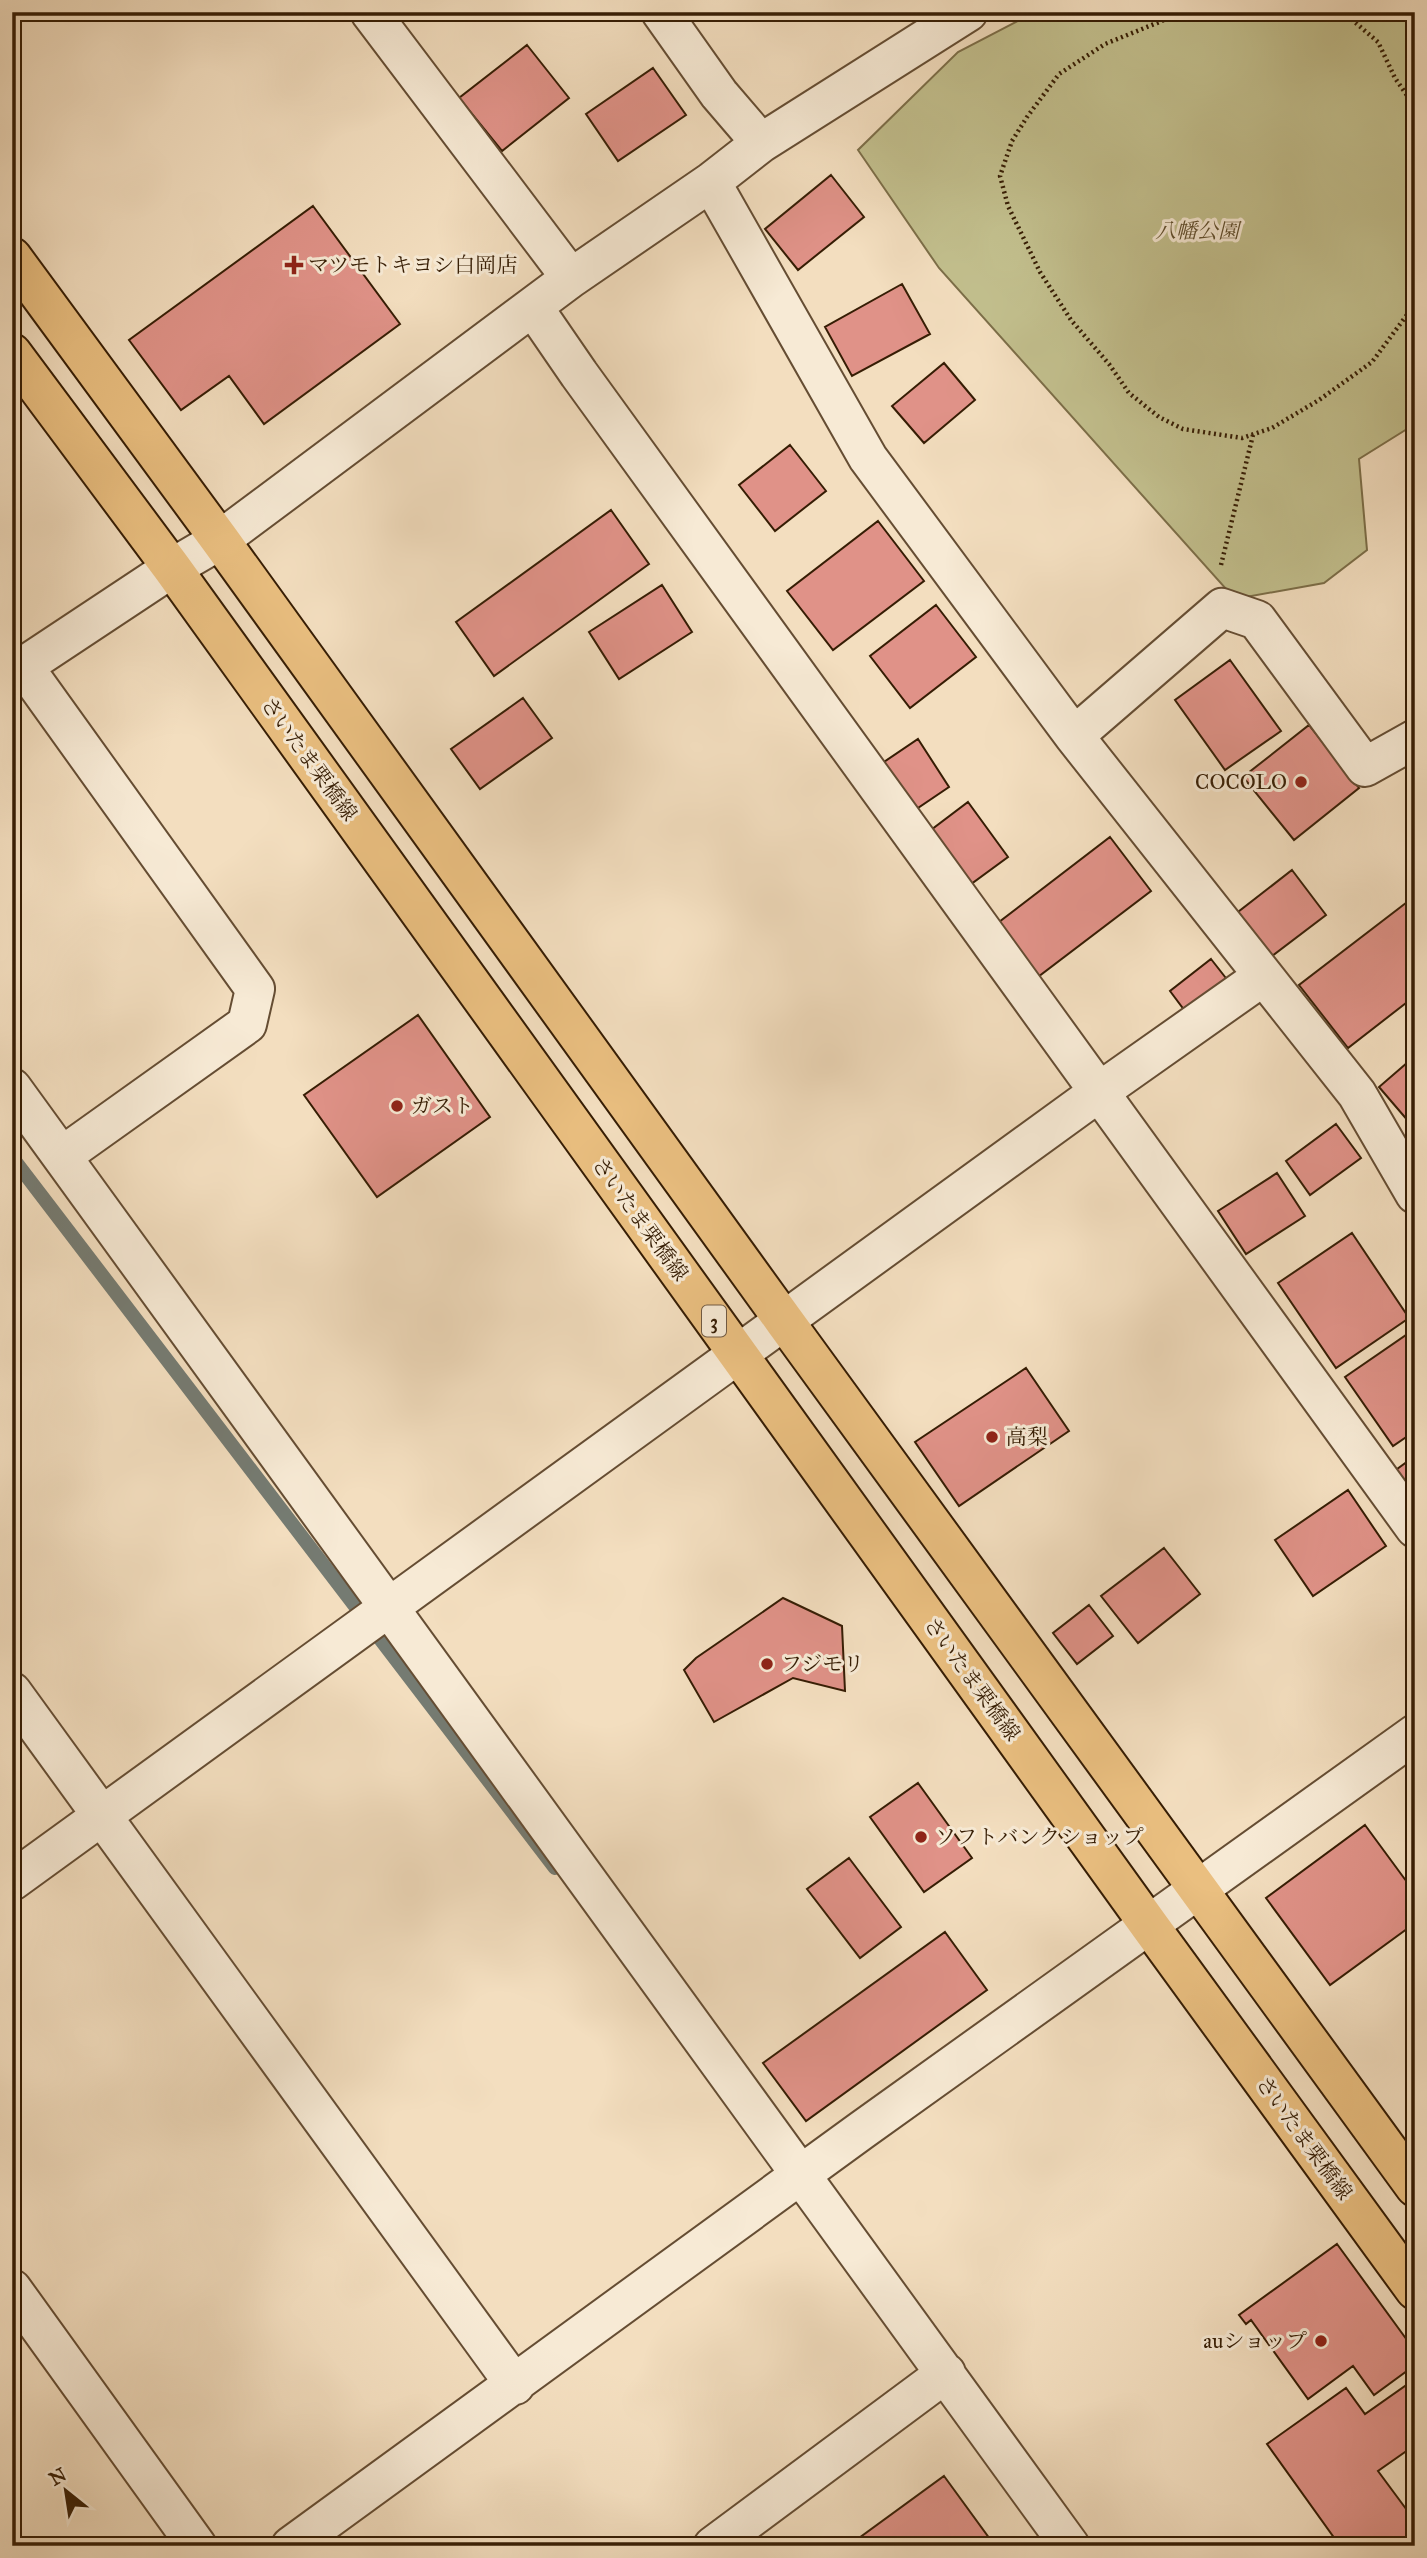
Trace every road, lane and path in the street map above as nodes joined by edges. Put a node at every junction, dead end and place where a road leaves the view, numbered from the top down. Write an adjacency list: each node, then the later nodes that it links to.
1 (370, 12): 10 (street)
2 (660, 12): 7 (street)
3 (1184, 12): 14 (path)
4 (1343, 12): 6 (path)
5 (951, 16): 7 (street)
6 (1415, 107)
7 (761, 143): 8 (street)
8 (711, 182): 10 (street); 19 (street)
9 (12, 257): 15 (main road)
10 (571, 278): 12 (street)
11 (1415, 304): 14 (path)
12 (533, 307): 15 (street); 23 (street)
13 (12, 353): 16 (main road, さいたま栗橋線 / 3)
14 (1253, 435): 17 (path)
15 (220, 540): 16 (street); 26 (main road)
16 (172, 568): 18 (street); 27 (main road, さいたま栗橋線 / 3)
17 (1222, 608): 19 (street); 20 (street)
18 (18, 671): 24 (street)
19 (1074, 736): 21 (street)
20 (1415, 738)
21 (1262, 977): 23 (street); 25 (street)
22 (12, 1088): 24 (street)
23 (1099, 1092): 26 (street); 28 (street)
24 (62, 1156): 29 (street)
25 (1415, 1194)
26 (785, 1322): 27 (street); 34 (main road)
27 (738, 1355): 29 (street); 35 (main road, さいたま栗橋線 / 3)
28 (1415, 1528)
29 (390, 1609): 32 (street); 36 (street)
30 (12, 1692): 32 (street)
31 (1409, 1749): 34 (street)
32 (103, 1816): 33 (street); 41 (street)
33 (12, 1881)
34 (1199, 1889): 35 (street); 37 (main road)
35 (1149, 1925): 36 (street); 39 (main road, さいたま栗橋線 / 3)
36 (802, 2175): 40 (street); 41 (street)
37 (1415, 2187)
38 (12, 2289): 43 (street)
39 (1415, 2290)
40 (946, 2373): 42 (street); 46 (street)
41 (515, 2385): 44 (street)
42 (752, 2534): 45 (street)
43 (197, 2546)
44 (291, 2546)
45 (713, 2546)
46 (1070, 2546)

